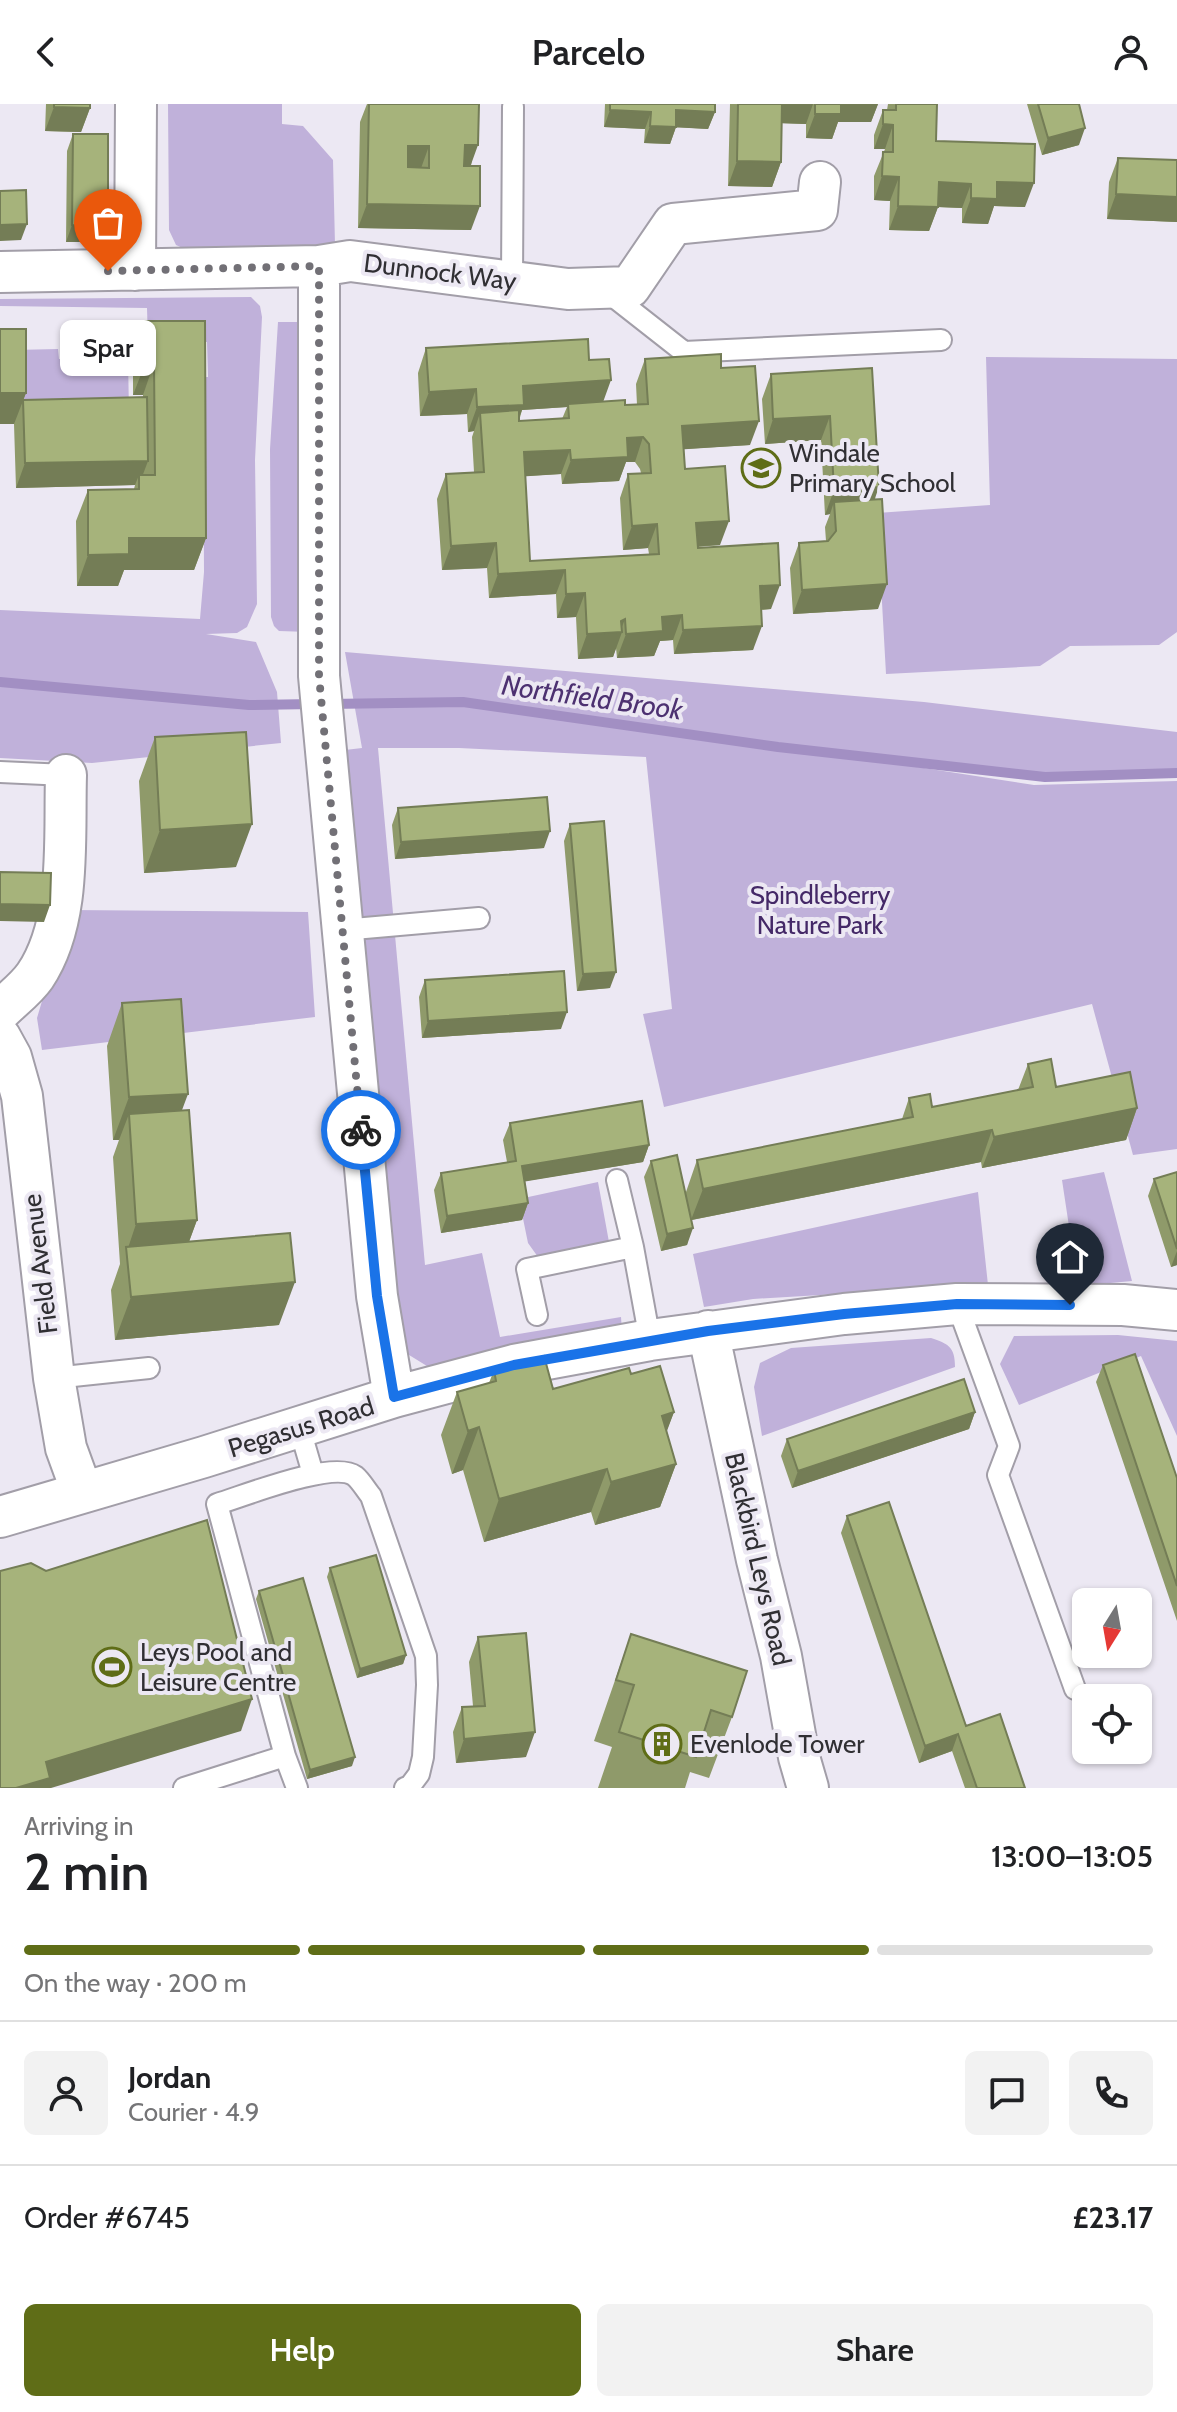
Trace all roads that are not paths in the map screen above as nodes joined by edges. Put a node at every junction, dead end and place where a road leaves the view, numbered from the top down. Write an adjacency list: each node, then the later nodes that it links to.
1 (136, 104): 5 (street)
2 (513, 107): 7 (lane)
3 (820, 182): 8 (street, Dunnock Way)
4 (319, 266): 5 (street, Dunnock Way); 7 (street, Dunnock Way); 13 (street)
5 (135, 270): 6 (street, Dunnock Way)
6 (0, 272)
7 (512, 282): 8 (street, Dunnock Way)
8 (601, 288): 9 (lane)
9 (941, 340)
10 (0, 772): 11 (lane)
11 (66, 775): 14 (street)
12 (479, 918): 13 (lane)
13 (342, 930): 25 (street)
14 (0, 1011)
15 (0, 1037): 24 (street, Field Avenue)
16 (617, 1180): 17 (lane)
17 (633, 1247): 20 (lane); 22 (lane)
18 (957, 1304): 19 (street, Pegasus Road); 21 (street, Pegasus Road); 30 (lane)
19 (1177, 1310)
20 (537, 1315)
21 (708, 1331): 22 (street, Pegasus Road); 35 (street, Blackbird Leys Road)
22 (650, 1340): 25 (street, Pegasus Road)
23 (149, 1368): 24 (lane)
24 (54, 1378): 28 (street, Field Avenue)
25 (394, 1397): 26 (street, Pegasus Road)
26 (299, 1426): 27 (lane); 28 (street, Pegasus Road)
27 (313, 1474): 31 (lane); 32 (lane)
28 (82, 1492): 29 (street, Pegasus Road)
29 (0, 1517)
30 (1073, 1684)
31 (285, 1756): 33 (lane); 34 (lane)
32 (409, 1787)
33 (184, 1788)
34 (297, 1788)
35 (808, 1788)

